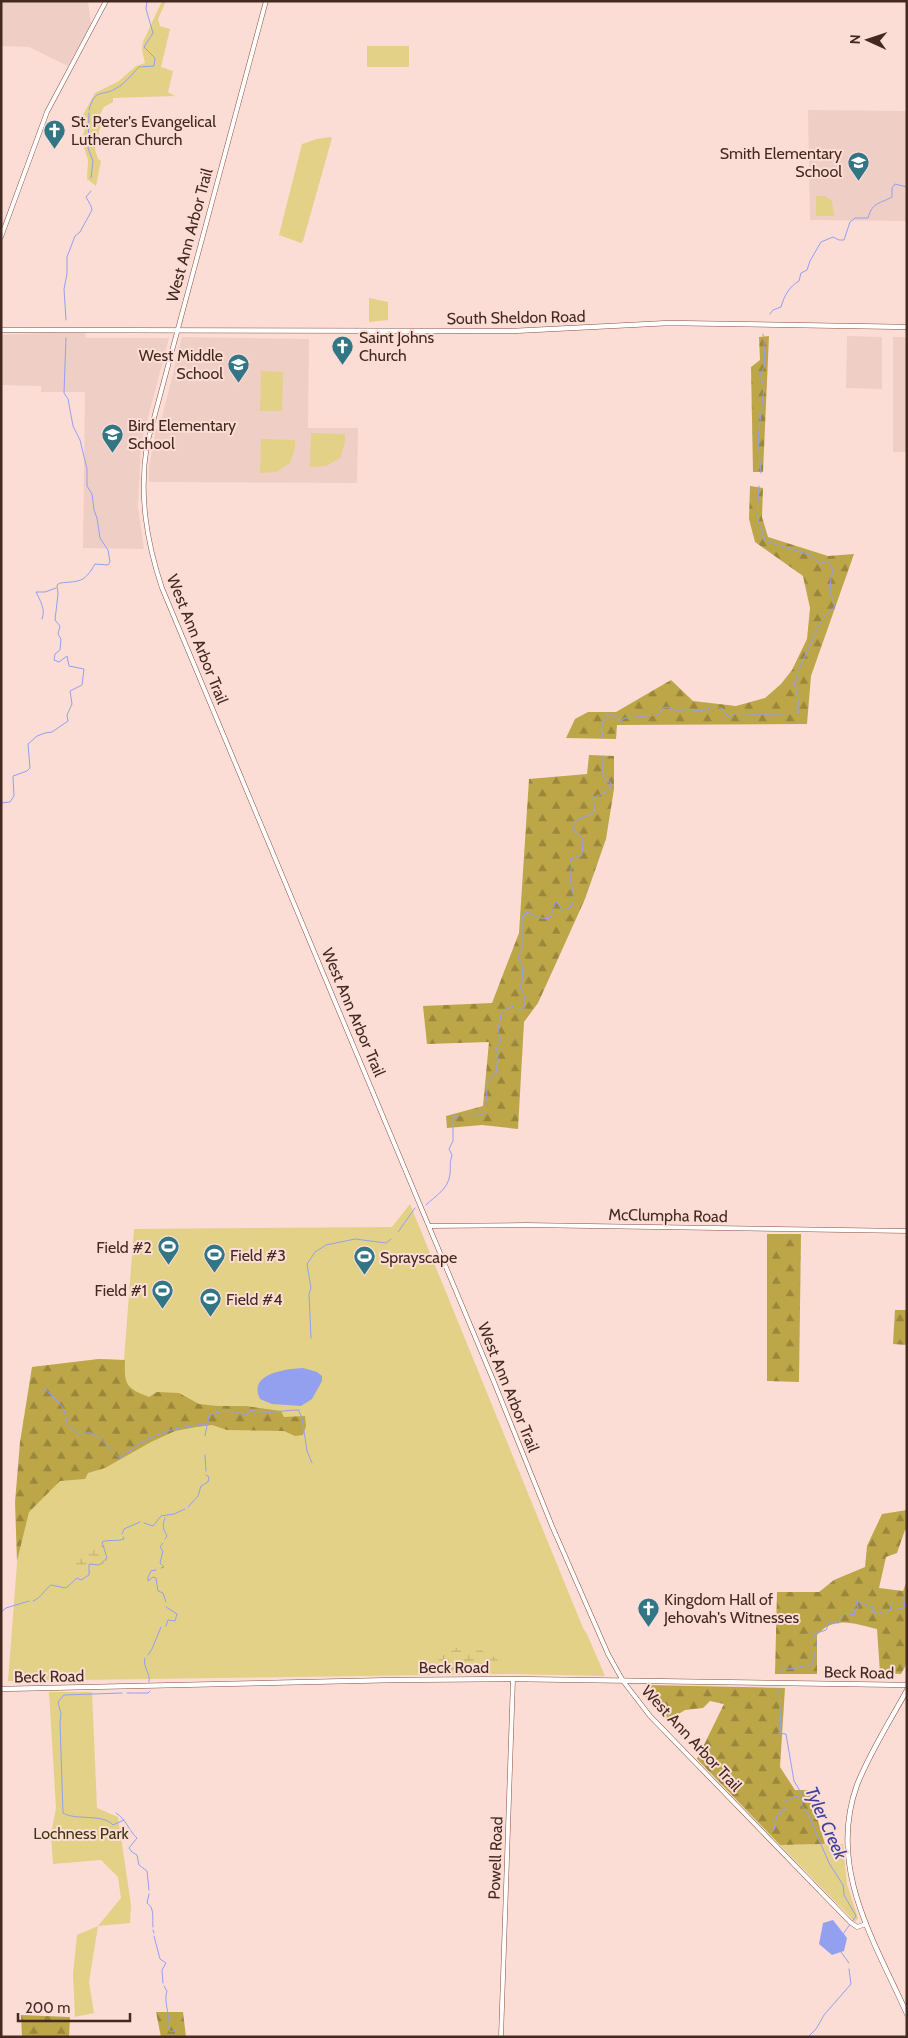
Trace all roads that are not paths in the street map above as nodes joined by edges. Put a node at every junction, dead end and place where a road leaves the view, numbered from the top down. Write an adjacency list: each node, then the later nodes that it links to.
1 (106, 1): 3 (street)
2 (266, 1): 6 (street, West Ann Arbor Trail)
3 (1, 237)
4 (907, 327): 6 (main road, South Sheldon Road)
5 (1, 330): 6 (main road, South Sheldon Road)
6 (177, 330): 7 (street, West Ann Arbor Trail)
7 (428, 1226): 8 (street, McClumpha Road); 10 (street, West Ann Arbor Trail)
8 (907, 1231)
9 (513, 1679): 10 (main road, Beck Road); 12 (main road, Beck Road); 16 (street, Powell Road)
10 (623, 1681): 11 (main road, Beck Road); 14 (street, West Ann Arbor Trail)
11 (907, 1685)
12 (1, 1689)
13 (907, 1690): 14 (main road)
14 (866, 1924): 15 (main road)
15 (907, 2014)
16 (501, 2037)

